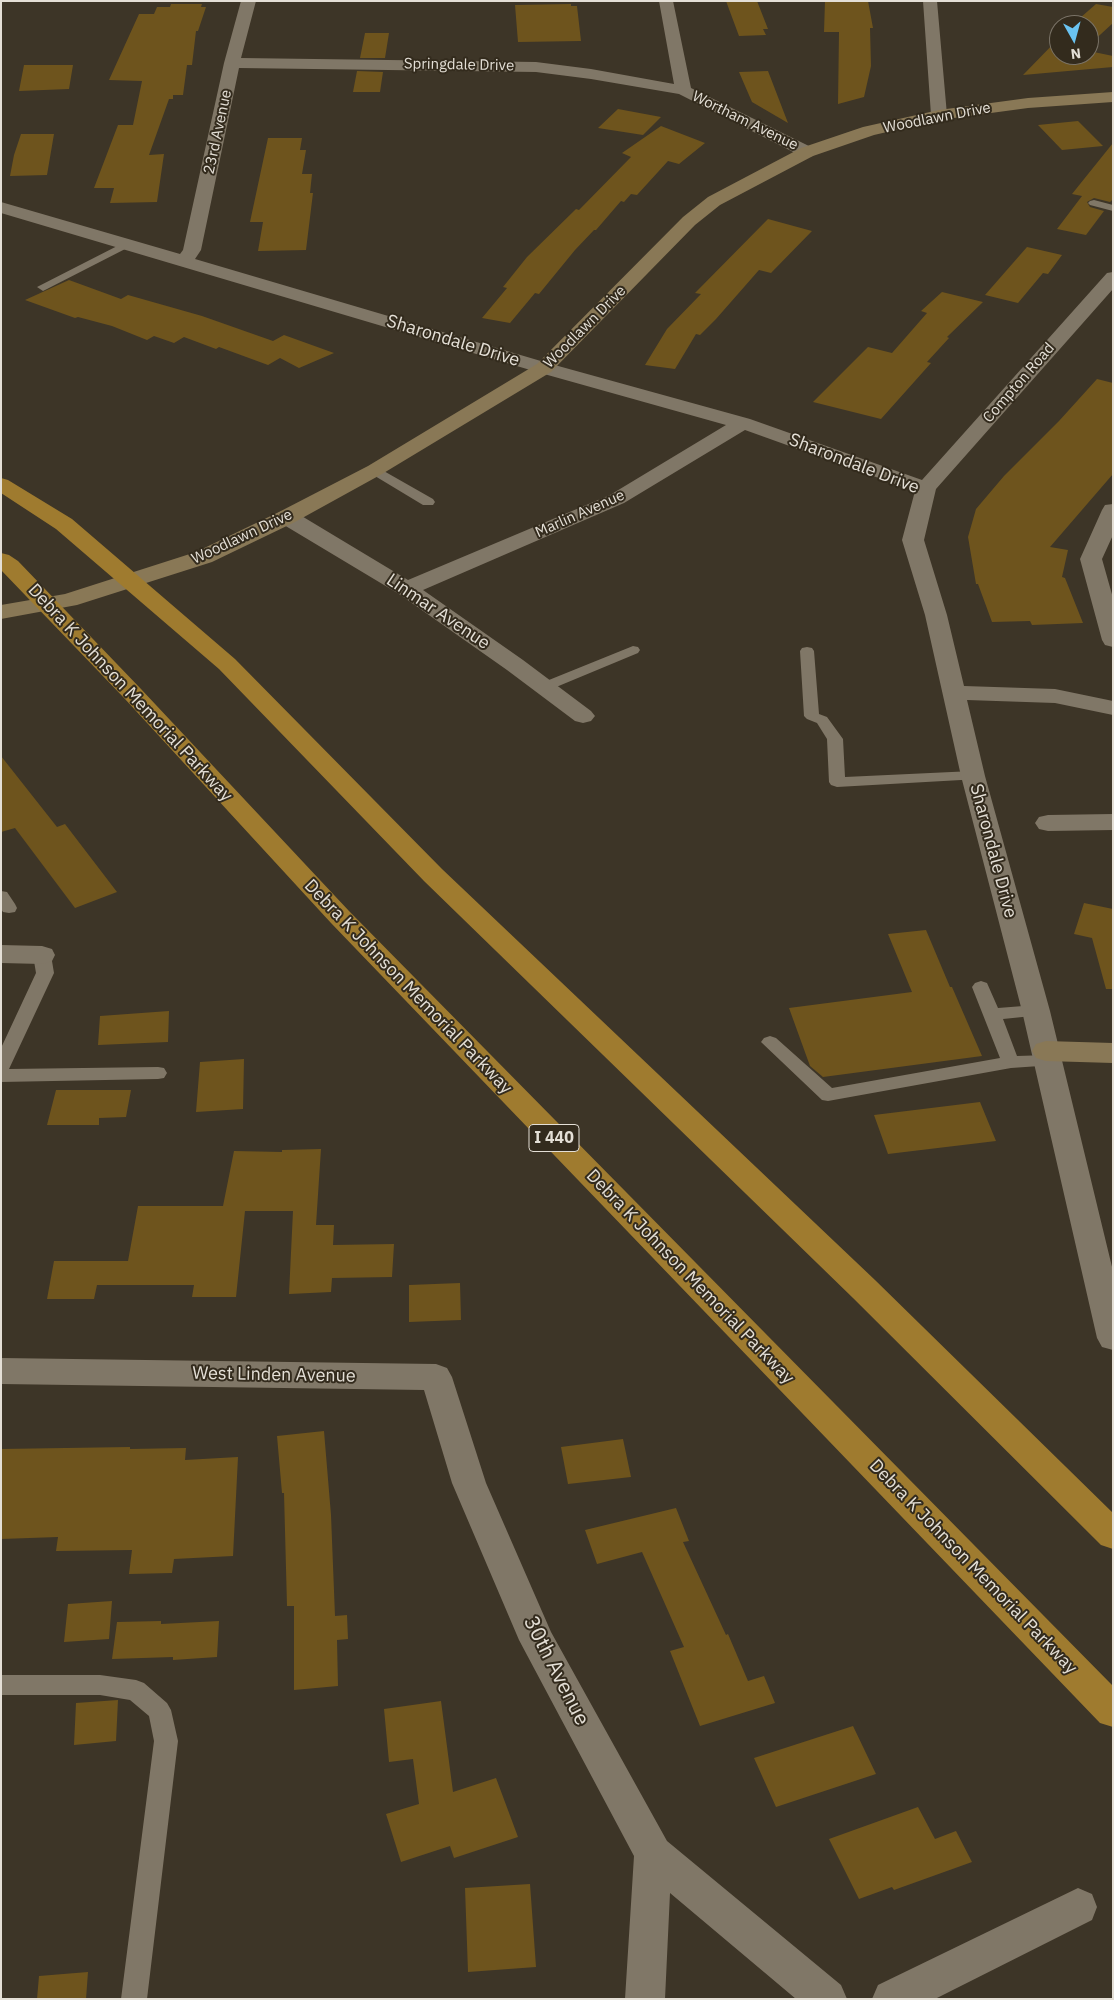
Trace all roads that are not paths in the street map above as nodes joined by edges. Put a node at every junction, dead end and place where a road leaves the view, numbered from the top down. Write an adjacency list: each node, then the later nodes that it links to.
1 (249, 1): 4 (street, 23rd Avenue)
2 (666, 1): 5 (street, Wortham Avenue)
3 (930, 1): 7 (street)
4 (232, 63): 5 (street, Springdale Drive); 13 (street, 23rd Avenue)
5 (683, 90): 8 (street, Wortham Avenue)
6 (1113, 97): 7 (main road, Woodlawn Drive)
7 (939, 115): 8 (main road, Woodlawn Drive)
8 (806, 152): 16 (main road, Woodlawn Drive)
9 (1094, 203): 11 (lane)
10 (1, 207): 12 (street, Sharondale Drive)
11 (1113, 208)
12 (127, 244): 13 (street, Sharondale Drive); 15 (lane)
13 (186, 261): 16 (street, Sharondale Drive)
14 (1113, 277): 20 (street, Compton Road)
15 (43, 288)
16 (544, 368): 17 (street, Sharondale Drive); 18 (main road, Woodlawn Drive)
17 (743, 423): 20 (street, Sharondale Drive); 25 (street, Marlin Avenue)
18 (375, 470): 21 (lane); 23 (main road, Woodlawn Drive)
19 (1, 484): 52 (highway)
20 (926, 488): 31 (street, Sharondale Drive)
21 (428, 502)
22 (1113, 510): 27 (street)
23 (288, 517): 25 (street, Linmar Avenue); 26 (main road, Woodlawn Drive)
24 (1, 560): 54 (highway, Debra K Johnson Memorial Parkway / I 440)
25 (407, 589): 30 (street, Linmar Avenue)
26 (1, 612)
27 (1113, 640)
28 (633, 650): 30 (lane)
29 (807, 651): 34 (lane)
30 (544, 687): 33 (street, Linmar Avenue)
31 (955, 693): 32 (street); 34 (street, Sharondale Drive)
32 (1113, 708)
33 (583, 716)
34 (973, 776): 40 (street, Sharondale Drive)
35 (1113, 822): 36 (street)
36 (1048, 823)
37 (1, 954): 38 (street)
38 (42, 955): 46 (lane)
39 (981, 987): 41 (lane)
40 (1036, 1011): 41 (lane); 44 (street, Sharondale Drive)
41 (992, 1014): 45 (lane)
42 (770, 1042): 45 (lane)
43 (1113, 1053): 44 (main road)
44 (1047, 1056): 45 (lane); 49 (street, Sharondale Drive)
45 (1011, 1062)
46 (1, 1068)
47 (158, 1074): 48 (lane)
48 (1, 1076)
49 (1113, 1338)
50 (1, 1371): 51 (street, West Linden Avenue)
51 (469, 1483): 55 (street, 30th Avenue)
52 (1113, 1535)
53 (1, 1685): 57 (lane)
54 (1113, 1711)
55 (653, 1854): 58 (street); 59 (street, 30th Avenue)
56 (1078, 1907): 60 (street)
57 (134, 1999)
58 (645, 1999)
59 (827, 1999)
60 (892, 1999)

